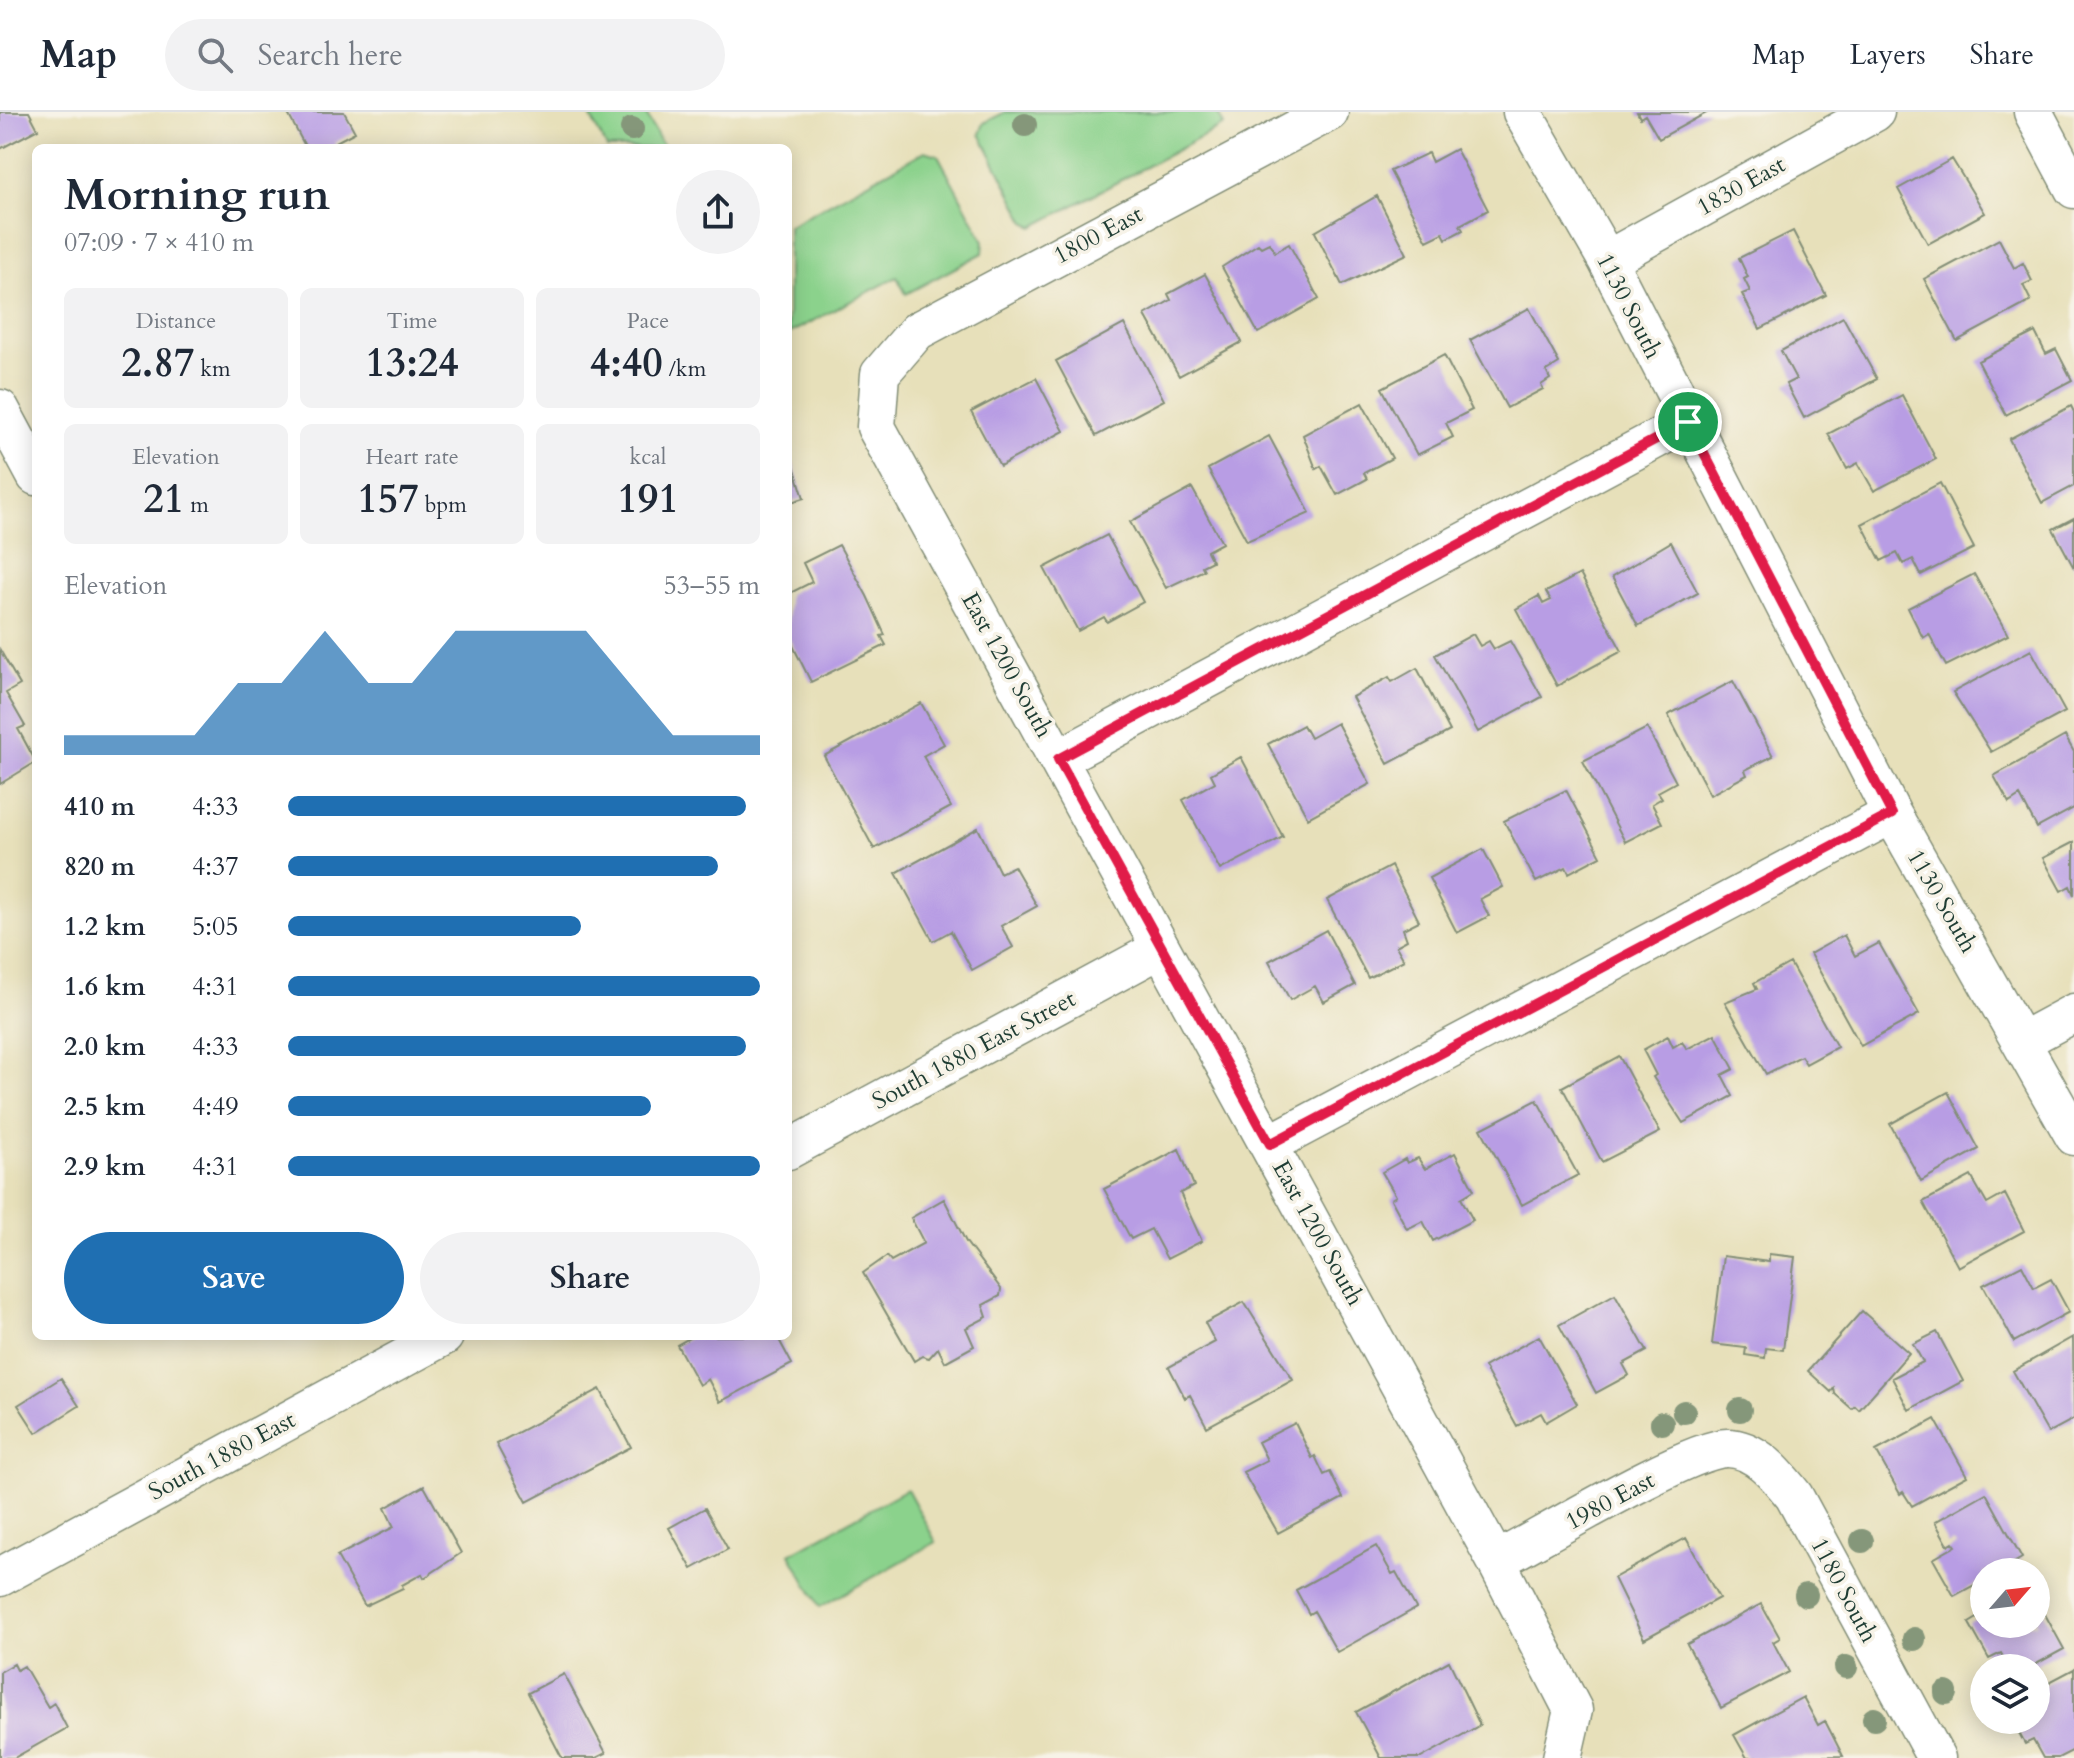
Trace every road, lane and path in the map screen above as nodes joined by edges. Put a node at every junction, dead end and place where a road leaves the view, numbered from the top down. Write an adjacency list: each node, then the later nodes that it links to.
1 (1329, 112): 7 (street, 1800 East)
2 (1522, 112): 6 (street, 1130 South)
3 (1875, 112): 6 (street, 1830 East)
4 (2033, 112): 5 (street)
5 (2074, 189)
6 (1607, 260): 9 (street, 1130 South)
7 (880, 374): 11 (street, East 1200 South)
8 (0, 409): 10 (street)
9 (1688, 422): 11 (street); 12 (street, 1130 South)
10 (32, 469)
11 (1058, 759): 13 (street, East 1200 South)
12 (1892, 814): 15 (street, 1130 South); 17 (street)
13 (1160, 949): 17 (street, East 1200 South); 18 (street, South 1880 East Street)
14 (2074, 1013): 15 (street)
15 (2022, 1041): 16 (street, 1130 South)
16 (2074, 1136)
17 (1270, 1144): 21 (street, East 1200 South)
18 (792, 1148)
19 (437, 1340): 22 (street, South 1880 East)
20 (1727, 1448): 21 (street, 1980 East); 24 (street, 1180 South)
21 (1496, 1561): 23 (street, East 1200 South)
22 (0, 1577)
23 (1562, 1758)
24 (1936, 1758)

